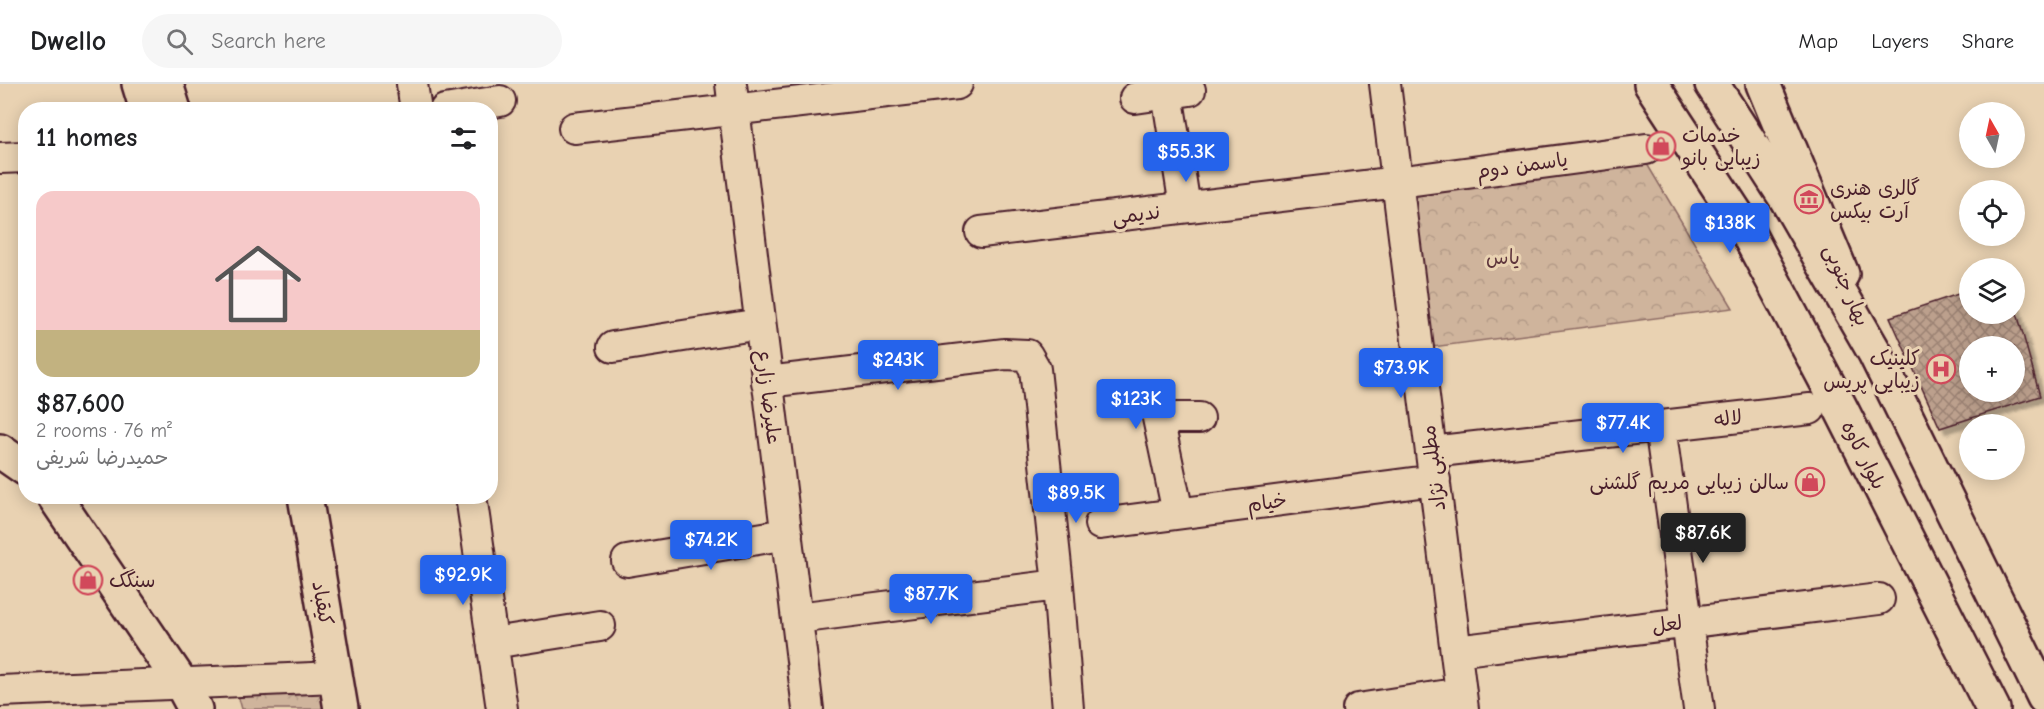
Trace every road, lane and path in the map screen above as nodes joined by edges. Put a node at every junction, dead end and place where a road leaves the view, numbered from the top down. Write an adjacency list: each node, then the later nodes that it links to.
1 (139, 84): 12 (main road)
2 (166, 84): 13 (main road)
3 (412, 84): 14 (street)
4 (957, 84): 9 (street)
5 (1385, 84): 20 (street, مطلبی نژاد)
6 (1651, 84): 59 (main road, بلوار کاوه)
7 (1712, 84): 25 (main road)
8 (1763, 84): 25 (main road, بهار جنوبی)
9 (732, 97): 16 (street); 23 (street, علیرضا زارع)
10 (1135, 98): 21 (street)
11 (500, 101): 15 (street)
12 (145, 102)
13 (172, 102)
14 (415, 102)
15 (494, 102)
16 (574, 128)
17 (1646, 149): 20 (street, یاسمن دوم)
18 (18, 157): 19 (street)
19 (0, 158)
20 (1398, 182): 21 (street, ندیمی); 33 (street, مطلبی نژاد)
21 (1185, 207): 22 (street, ندیمی)
22 (981, 232)
23 (760, 324): 24 (street); 26 (street, علیرضا زارع)
24 (613, 347)
25 (1875, 353): 51 (main road)
26 (768, 382): 39 (street, علیرضا زارع); 41 (street)
27 (1810, 409): 29 (street, لاله)
28 (1199, 418): 37 (street)
29 (1660, 426): 33 (street, لاله); 44 (street)
30 (18, 449): 31 (street)
31 (0, 450): 32 (main road)
32 (18, 463)
33 (1433, 466): 37 (street, خیام); 47 (street, مطلبی نژاد)
34 (59, 504): 50 (main road)
35 (306, 504): 48 (main road, کیقباد)
36 (472, 504): 46 (street)
37 (1178, 513): 38 (street, خیام)
38 (1100, 524)
39 (787, 534): 40 (street); 43 (street, علیرضا زارع)
40 (627, 561)
41 (1058, 585): 43 (street); 56 (street)
42 (1879, 599): 44 (street, لعل)
43 (797, 618): 55 (street, علیرضا زارع)
44 (1687, 621): 47 (street, لعل); 58 (street)
45 (600, 626): 46 (street)
46 (493, 644): 54 (street)
47 (1456, 651): 52 (street, مطلبی نژاد)
48 (336, 677): 50 (street); 53 (main road, کیقباد)
49 (0, 691): 50 (street)
50 (188, 696)
51 (2044, 697)
52 (1462, 701): 57 (street)
53 (341, 709)
54 (502, 709)
55 (808, 709)
56 (1068, 709)
57 (1358, 709)
58 (1699, 709)
59 (1993, 709)

